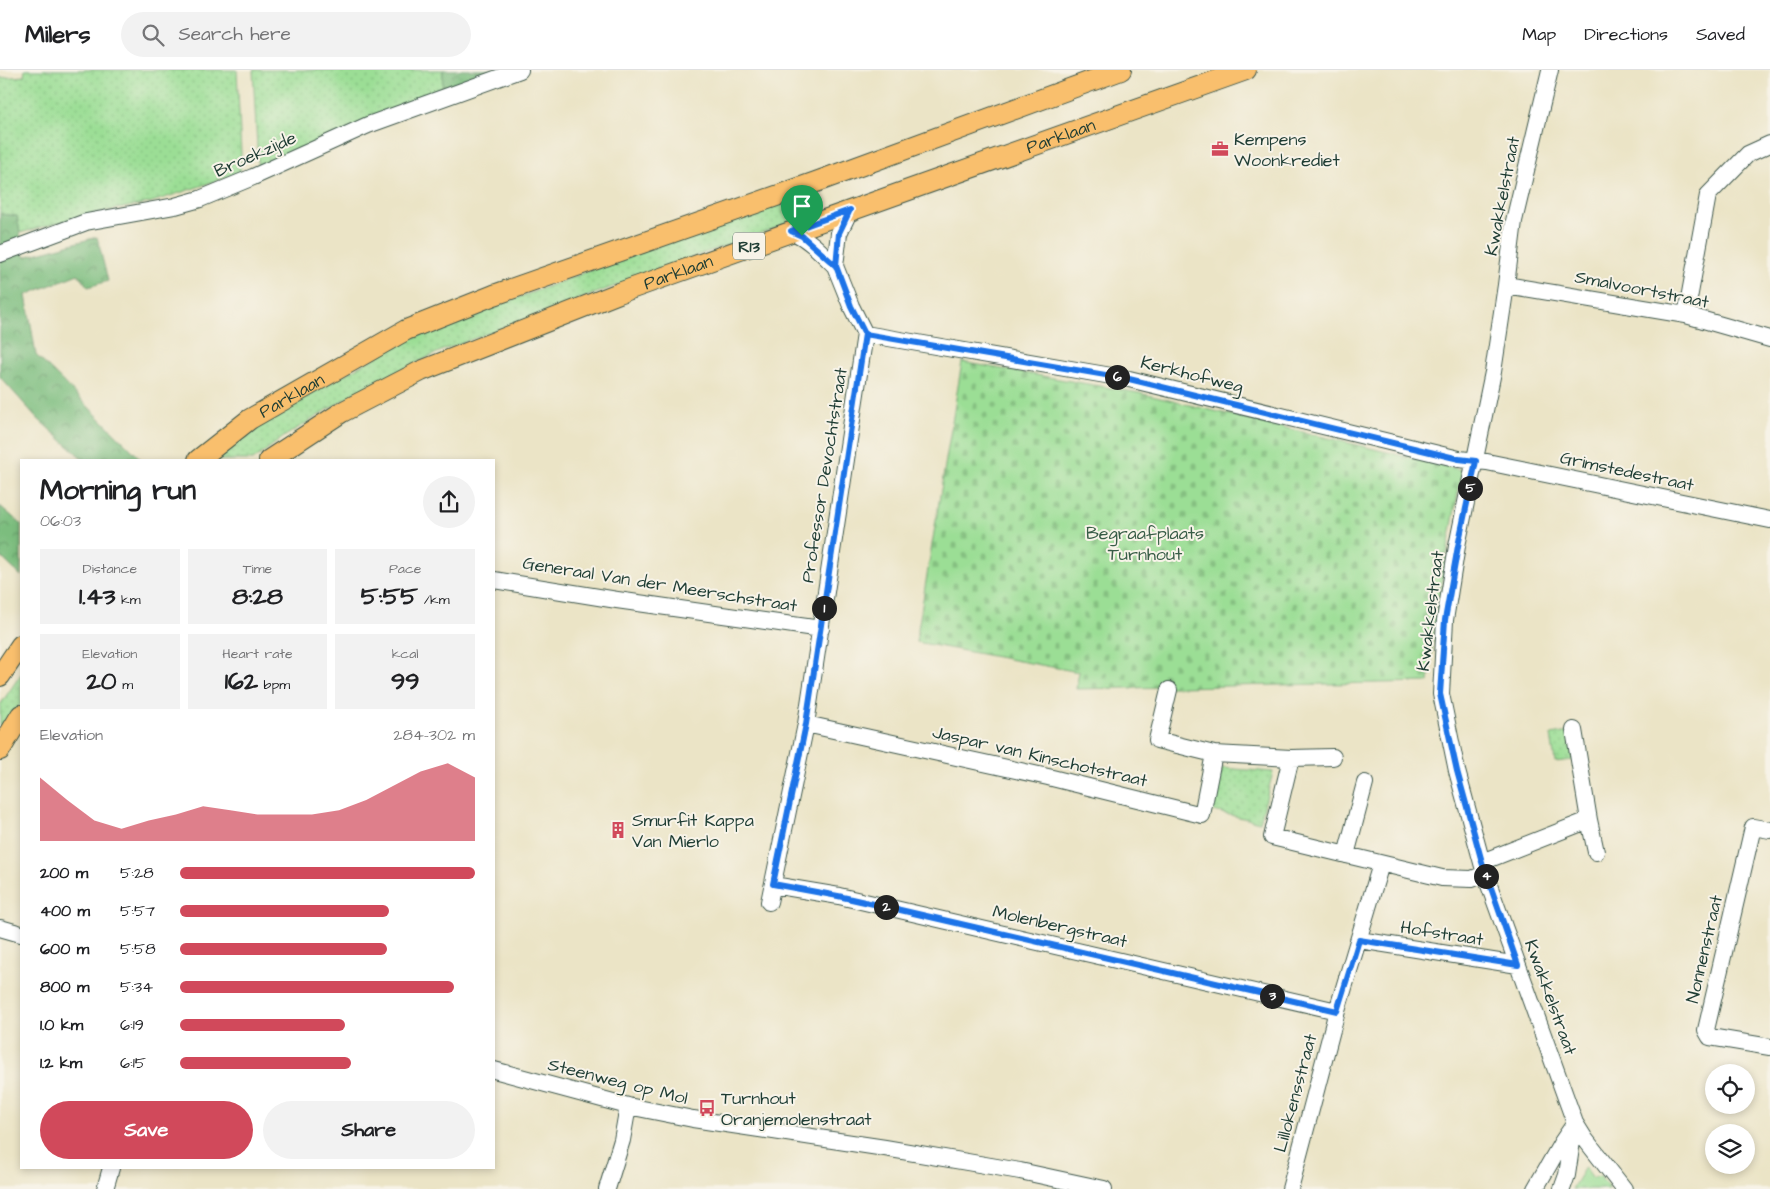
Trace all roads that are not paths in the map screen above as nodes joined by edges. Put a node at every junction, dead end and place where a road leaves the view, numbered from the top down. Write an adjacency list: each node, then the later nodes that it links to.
1 (520, 70): 8 (street, Broekzijde)
2 (1121, 70): 14 (main road, Parklaan / R13)
3 (1246, 70): 6 (main road, Parklaan / R13)
4 (1550, 70): 10 (street, Kwakkelstraat)
5 (1770, 144): 11 (street)
6 (850, 210): 7 (main road, Parklaan / R13); 9 (street)
7 (791, 231): 9 (street); 15 (main road, Parklaan / R13)
8 (0, 254)
9 (836, 266): 12 (street)
10 (1506, 285): 11 (street, Smalvoortstraat); 16 (street, Kwakkelstraat)
11 (1686, 315): 13 (street, Smalvoortstraat)
12 (865, 334): 16 (street, Kerkhofweg); 19 (street, Professor Devochtstraat)
13 (1769, 338)
14 (199, 459)
15 (270, 459)
16 (1476, 461): 17 (street, Grimstedestraat); 36 (street, Kwakkelstraat)
17 (1770, 520)
18 (495, 580): 19 (street, Generaal Van der Meerschstraat)
19 (821, 629): 24 (street, Professor Devochtstraat)
20 (20, 646): 21 (main road)
21 (0, 676)
22 (1169, 690): 27 (street)
23 (20, 717): 26 (main road)
24 (806, 724): 27 (street, Jaspar van Kinschotstraat); 37 (street, Professor Devochtstraat)
25 (1574, 730): 31 (street)
26 (0, 750)
27 (1214, 754): 29 (street)
28 (1333, 757): 29 (street)
29 (1291, 758): 34 (street)
30 (1365, 783): 34 (street)
31 (1589, 820): 33 (street); 36 (street)
32 (1770, 830): 44 (street, Nonnenstraat)
33 (1596, 852)
34 (1349, 856): 35 (street)
35 (1381, 864): 36 (street); 41 (street, Lillokensstraat)
36 (1484, 868): 42 (street, Kwakkelstraat)
37 (773, 884): 38 (street, Professor Devochtstraat); 43 (street, Molenbergstraat)
38 (769, 902)
39 (0, 928): 40 (street)
40 (20, 934)
41 (1359, 940): 42 (street, Hofstraat); 43 (street, Lillokensstraat)
42 (1518, 965): 47 (street, Kwakkelstraat)
43 (1337, 1011): 53 (street, Lillokensstraat)
44 (1770, 1047)
45 (495, 1070): 46 (street, Steenweg op Mol)
46 (628, 1106): 49 (street, Steenweg op Mol); 51 (street)
47 (1575, 1123): 54 (street); 55 (street); 56 (street, Kwakkelstraat)
48 (111, 1169): 50 (street)
49 (1059, 1184): 52 (street, Steenweg op Mol)
50 (105, 1189)
51 (606, 1189)
52 (1104, 1189)
53 (1290, 1189)
54 (1535, 1189)
55 (1562, 1189)
56 (1624, 1189)

